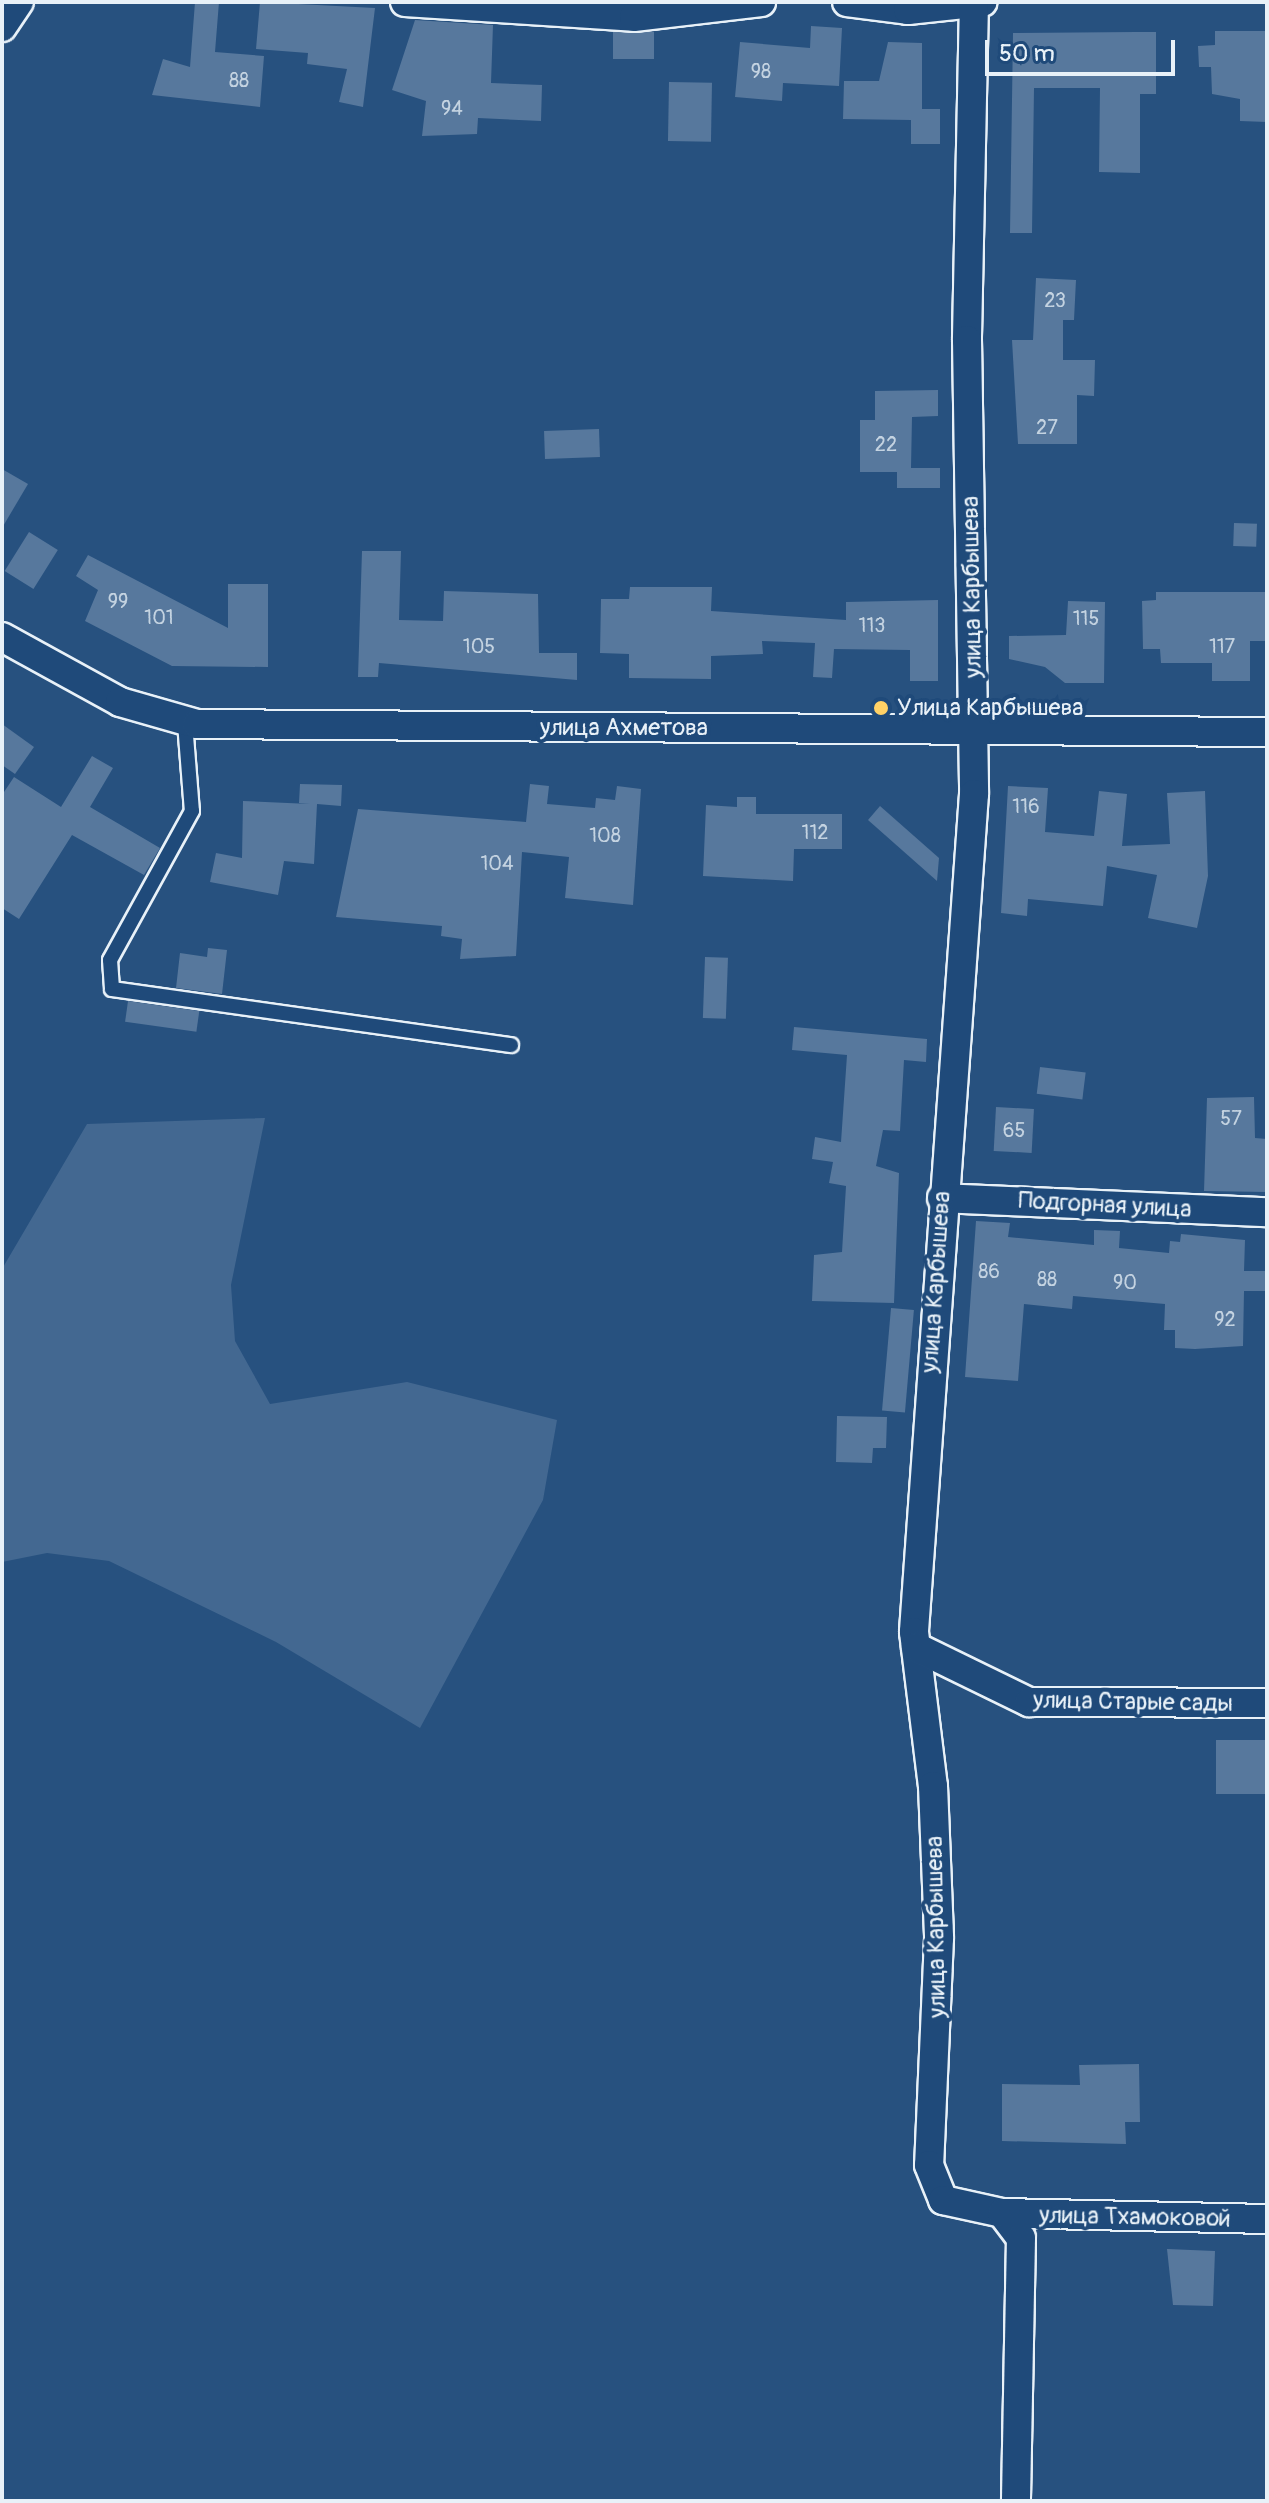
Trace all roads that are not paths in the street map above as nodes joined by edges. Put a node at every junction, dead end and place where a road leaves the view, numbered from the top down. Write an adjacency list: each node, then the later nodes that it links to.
1 (19, 2): 7 (street)
2 (405, 2): 3 (street)
3 (761, 2)
4 (847, 2): 5 (street)
5 (974, 2): 6 (street); 10 (street, улица Карбышева)
6 (983, 2)
7 (2, 27)
8 (2, 637): 9 (street, улица Ахметова)
9 (185, 723): 10 (street, улица Ахметова); 12 (lane)
10 (974, 730): 11 (street, улица Ахметова); 13 (street, улица Карбышева)
11 (1267, 732)
12 (511, 1045)
13 (942, 1198): 14 (street, Подгорная улица); 15 (street, улица Карбышева)
14 (1267, 1212)
15 (916, 1647): 16 (street, улица Старые сады); 17 (street, улица Карбышева)
16 (1267, 1703)
17 (1002, 2213): 18 (street, улица Тхамоковой); 19 (street)
18 (1267, 2219)
19 (1016, 2501)

